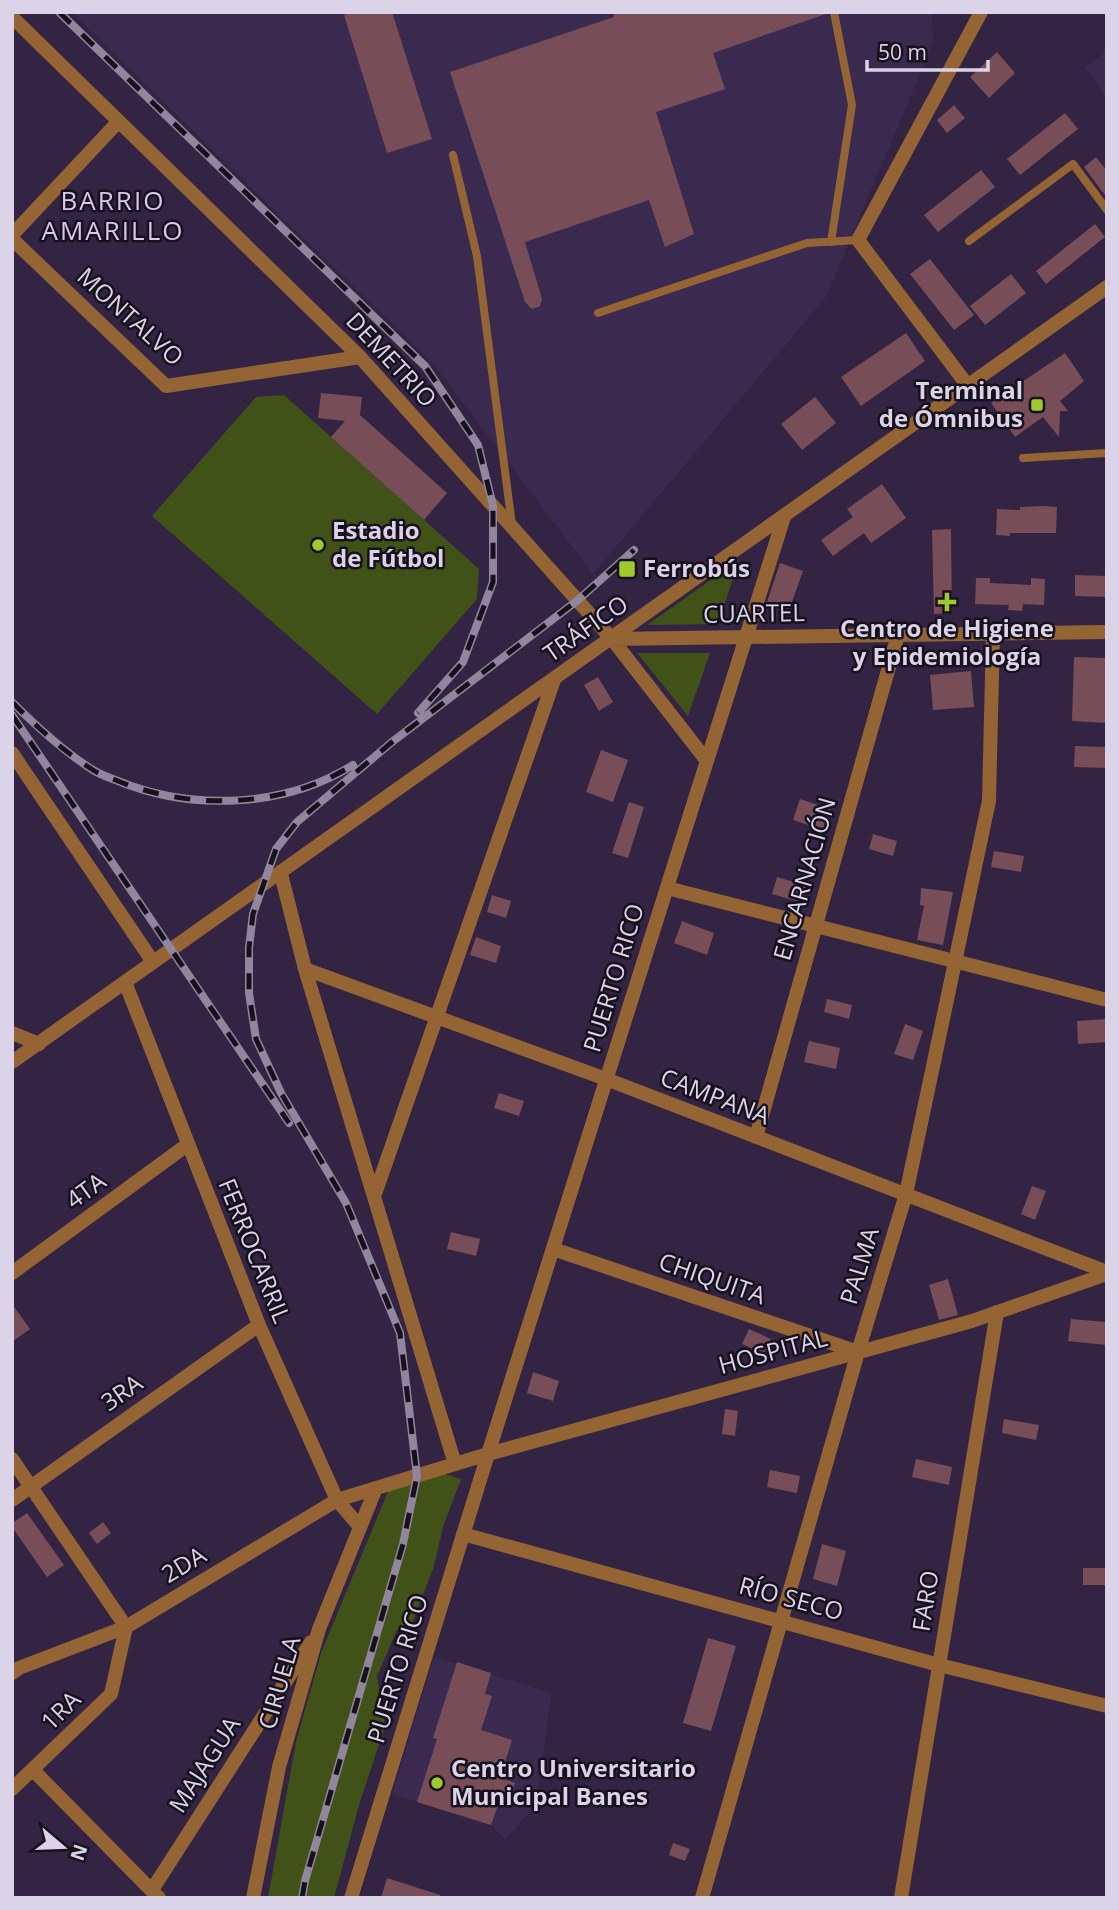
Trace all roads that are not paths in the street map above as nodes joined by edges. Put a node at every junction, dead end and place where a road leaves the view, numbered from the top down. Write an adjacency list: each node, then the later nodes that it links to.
1 (834, 12): 10 (lane)
2 (981, 12): 8 (street)
3 (12, 17): 4 (street, DEMETRIO)
4 (119, 121): 7 (street); 13 (street, DEMETRIO)
5 (453, 155): 18 (lane)
6 (1107, 210): 9 (lane)
7 (12, 237): 13 (street, MONTALVO)
8 (858, 240): 10 (lane); 14 (street)
9 (970, 241)
10 (831, 242): 12 (lane)
11 (1107, 287): 14 (street, TRÁFICO)
12 (598, 313)
13 (360, 357): 18 (street, DEMETRIO)
14 (968, 386): 17 (street, TRÁFICO)
15 (1107, 453): 16 (lane)
16 (1023, 458)
17 (784, 517): 22 (street, PUERTO RICO); 23 (street, TRÁFICO)
18 (512, 527): 23 (street, DEMETRIO)
19 (1107, 632): 20 (street, CUARTEL)
20 (993, 634): 21 (street, CUARTEL); 31 (street, PALMA)
21 (898, 635): 22 (street, CUARTEL); 29 (street, ENCARNACIÓN)
22 (746, 637): 23 (street, CUARTEL); 26 (street, PUERTO RICO)
23 (612, 639): 24 (street, TRÁFICO); 26 (street, DEMETRIO)
24 (554, 680): 27 (street, TRÁFICO); 35 (street)
25 (12, 753): 30 (street)
26 (707, 761): 28 (street, PUERTO RICO)
27 (281, 874): 30 (street, TRÁFICO); 32 (street)
28 (667, 888): 29 (street); 39 (street, PUERTO RICO)
29 (816, 926): 31 (street); 40 (street, ENCARNACIÓN)
30 (153, 962): 33 (street, TRÁFICO)
31 (956, 962): 34 (street); 43 (street, PALMA)
32 (305, 970): 35 (street, CAMPANA); 42 (street)
33 (125, 982): 37 (street, TRÁFICO); 41 (street, FERROCARRIL)
34 (1107, 1000)
35 (436, 1018): 39 (street, CAMPANA); 42 (street)
36 (12, 1033): 37 (street)
37 (38, 1044): 38 (street, TRÁFICO)
38 (12, 1062)
39 (606, 1079): 40 (street, CAMPANA); 44 (street, PUERTO RICO)
40 (755, 1137): 43 (street, CAMPANA)
41 (187, 1145): 45 (street, 4TA); 48 (street, FERROCARRIL)
42 (375, 1194): 52 (street)
43 (906, 1195): 46 (street, CAMPANA); 49 (street, PALMA)
44 (553, 1249): 49 (street, CHIQUITA); 50 (street, PUERTO RICO)
45 (12, 1273)
46 (1107, 1273): 47 (street, HOSPITAL)
47 (997, 1312): 49 (street, HOSPITAL); 62 (street, FARO)
48 (259, 1325): 53 (street, 3RA); 56 (street, FERROCARRIL)
49 (858, 1352): 50 (street, HOSPITAL); 59 (street, PALMA)
50 (488, 1454): 52 (street); 58 (street, PUERTO RICO)
51 (12, 1459): 53 (street)
52 (455, 1464): 54 (street)
53 (30, 1485): 55 (street, 3RA); 60 (street)
54 (376, 1488): 56 (street, 2DA); 57 (street, CIRUELA)
55 (12, 1500)
56 (337, 1500): 57 (street, FERROCARRIL); 60 (street, 2DA)
57 (360, 1527): 61 (street, CIRUELA)
58 (464, 1534): 59 (street, RÍO SECO); 69 (street, PUERTO RICO)
59 (781, 1620): 62 (street, RÍO SECO); 70 (street, PALMA)
60 (126, 1627): 63 (street, 2DA); 65 (street, 1RA)
61 (319, 1629): 67 (street, MAJAGUA); 68 (street, CIRUELA)
62 (939, 1664): 64 (street, RÍO SECO); 71 (street, FARO)
63 (12, 1673)
64 (1107, 1706)
65 (33, 1770): 66 (street, 1RA); 67 (street)
66 (12, 1789)
67 (156, 1894)
68 (253, 1898)
69 (351, 1898)
70 (702, 1898)
71 (901, 1898)

